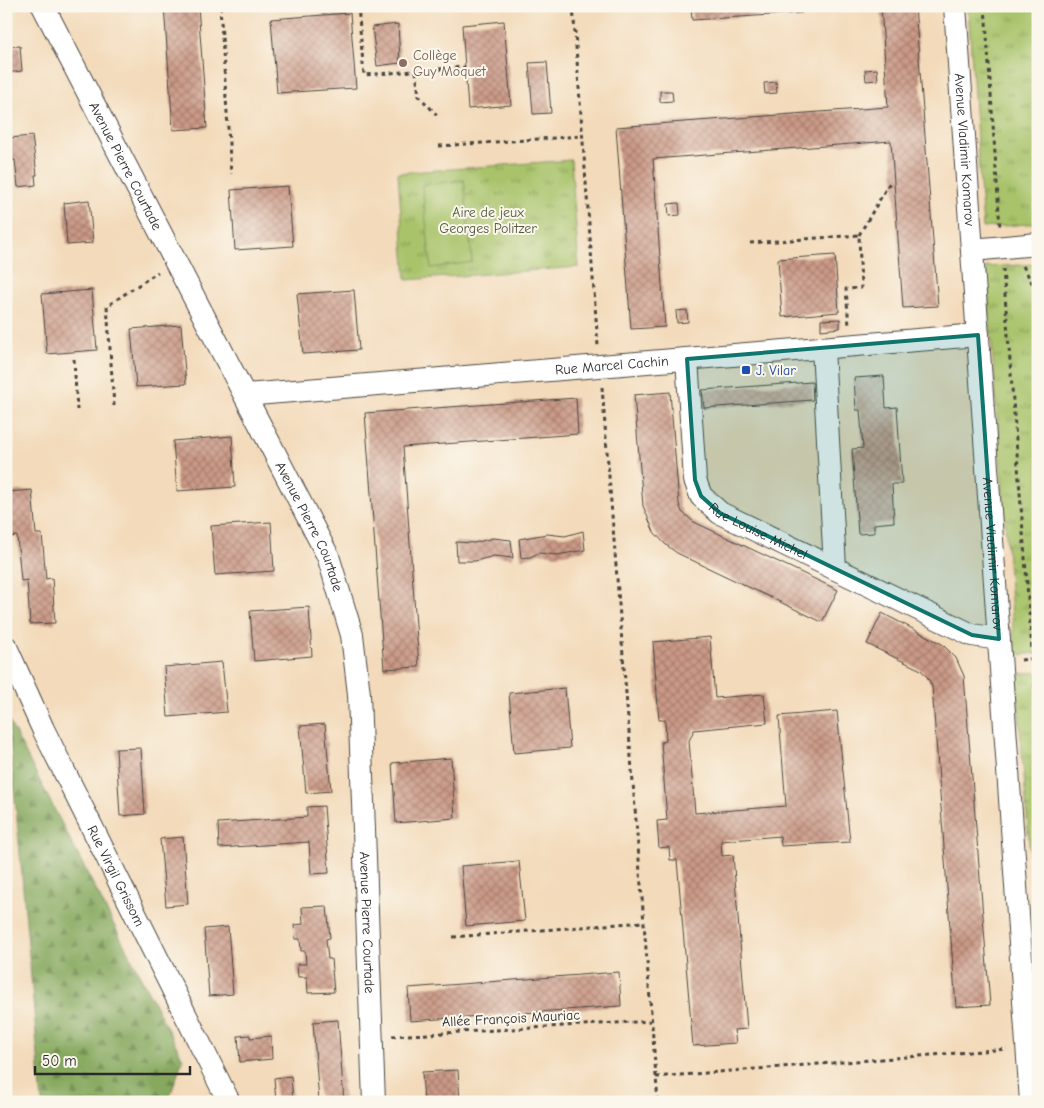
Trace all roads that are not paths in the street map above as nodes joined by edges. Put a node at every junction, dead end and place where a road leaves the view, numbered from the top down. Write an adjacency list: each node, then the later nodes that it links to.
1 (43, 6): 8 (street, Avenue Pierre Courtade)
2 (955, 6): 4 (street, Avenue Vladimir Komarov)
3 (1038, 244): 4 (street)
4 (972, 250): 5 (street, Avenue Vladimir Komarov)
5 (978, 335): 6 (street, Rue Marcel Cachin); 10 (street, Avenue Vladimir Komarov)
6 (823, 348): 7 (street, Rue Marcel Cachin); 9 (street)
7 (687, 359): 8 (street, Rue Marcel Cachin); 9 (street, Rue Louise Michel)
8 (245, 395): 13 (street, Avenue Pierre Courtade)
9 (835, 568): 10 (street, Rue Louise Michel)
10 (999, 638): 14 (street, Avenue Vladimir Komarov)
11 (6, 647): 12 (street, Rue Virgil Grissom)
12 (229, 1102)
13 (374, 1102)
14 (1031, 1102)

